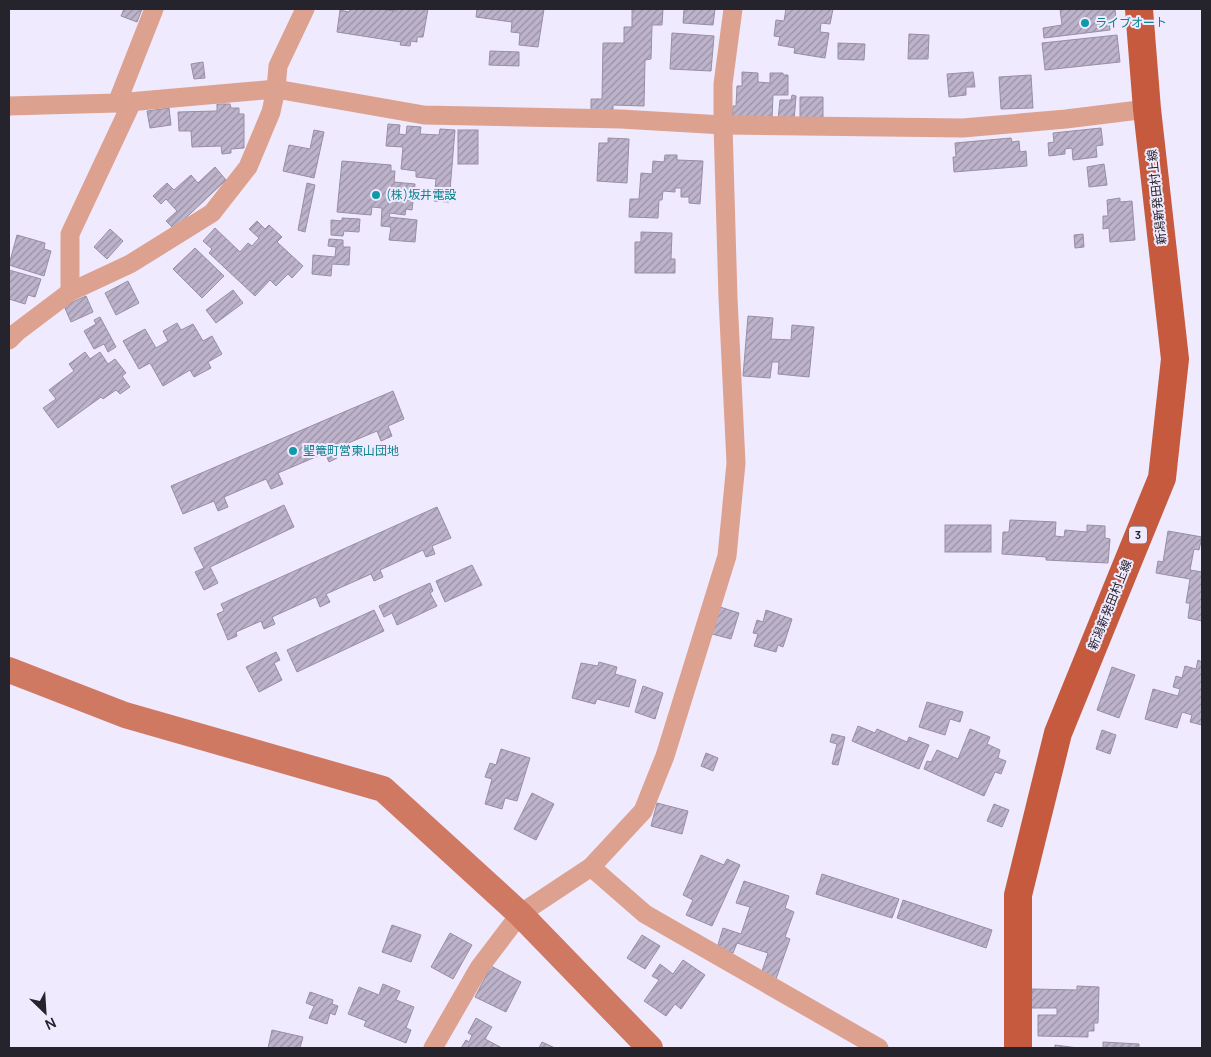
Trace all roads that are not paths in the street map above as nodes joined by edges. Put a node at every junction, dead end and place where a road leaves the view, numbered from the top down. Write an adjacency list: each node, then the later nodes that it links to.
1 (154, 9): 6 (street)
2 (305, 9): 5 (street)
3 (733, 9): 9 (street)
4 (1139, 9): 8 (main road, 新潟新発田村上線 / 3)
5 (276, 89): 6 (street); 9 (street); 10 (street)
6 (125, 103): 7 (street); 10 (street)
7 (9, 106)
8 (1147, 108): 9 (street); 18 (main road, 新潟新発田村上線 / 3)
9 (723, 125): 13 (street)
10 (70, 292): 11 (street)
11 (9, 340)
12 (9, 670): 14 (street)
13 (591, 867): 14 (street); 17 (street)
14 (520, 914): 15 (street); 16 (street)
15 (433, 1048)
16 (650, 1048)
17 (878, 1048)
18 (1018, 1048)

